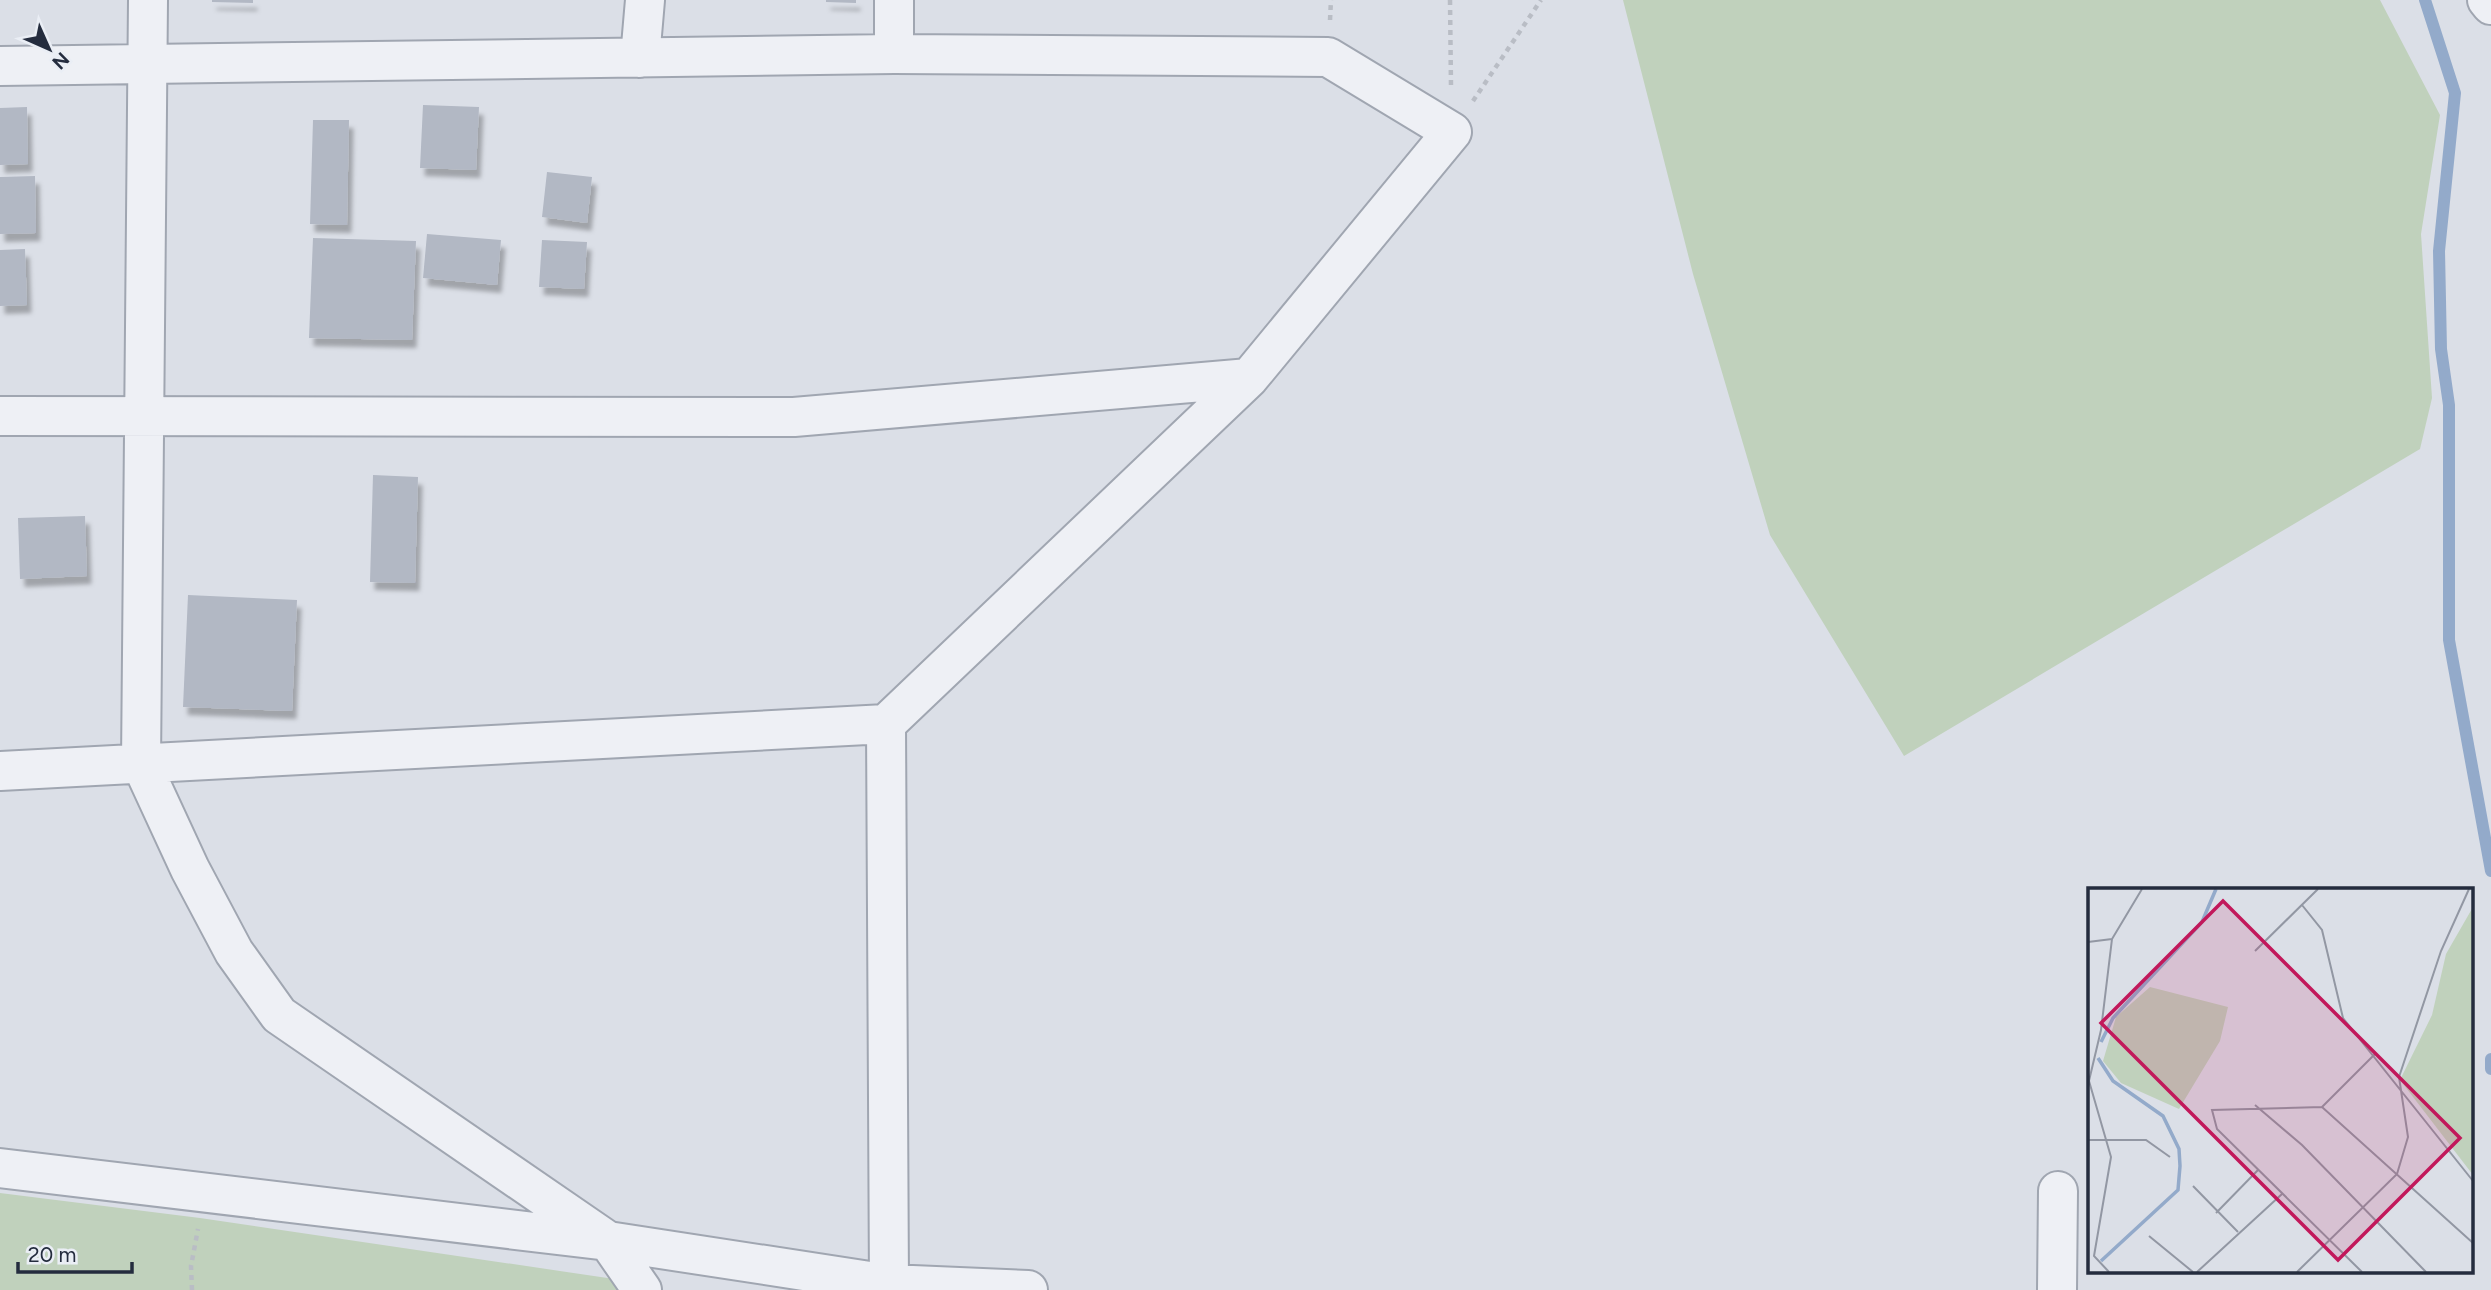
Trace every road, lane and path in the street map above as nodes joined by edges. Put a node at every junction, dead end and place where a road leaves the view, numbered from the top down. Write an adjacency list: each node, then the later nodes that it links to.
1 (148, 0): 10 (street)
2 (645, 0): 9 (street)
3 (894, 0): 8 (street)
4 (1450, 0): 12 (path)
5 (1541, 0): 12 (path)
6 (2487, 0): 7 (street)
7 (2491, 5)
8 (894, 54): 9 (street); 12 (street)
9 (640, 58): 10 (street)
10 (148, 64): 11 (street); 15 (street)
11 (0, 66)
12 (1452, 132): 13 (street)
13 (1250, 378): 15 (street); 16 (street)
14 (0, 416): 15 (street)
15 (143, 418): 17 (street)
16 (886, 724): 17 (street); 23 (street)
17 (141, 763): 18 (street); 22 (street)
18 (0, 771)
19 (0, 1168): 21 (street)
20 (2058, 1191): 27 (street)
21 (204, 1194): 22 (street); 24 (path)
22 (608, 1241): 23 (street); 25 (street)
23 (889, 1284): 26 (street)
24 (192, 1290)
25 (642, 1290)
26 (1028, 1290)
27 (2057, 1290)

